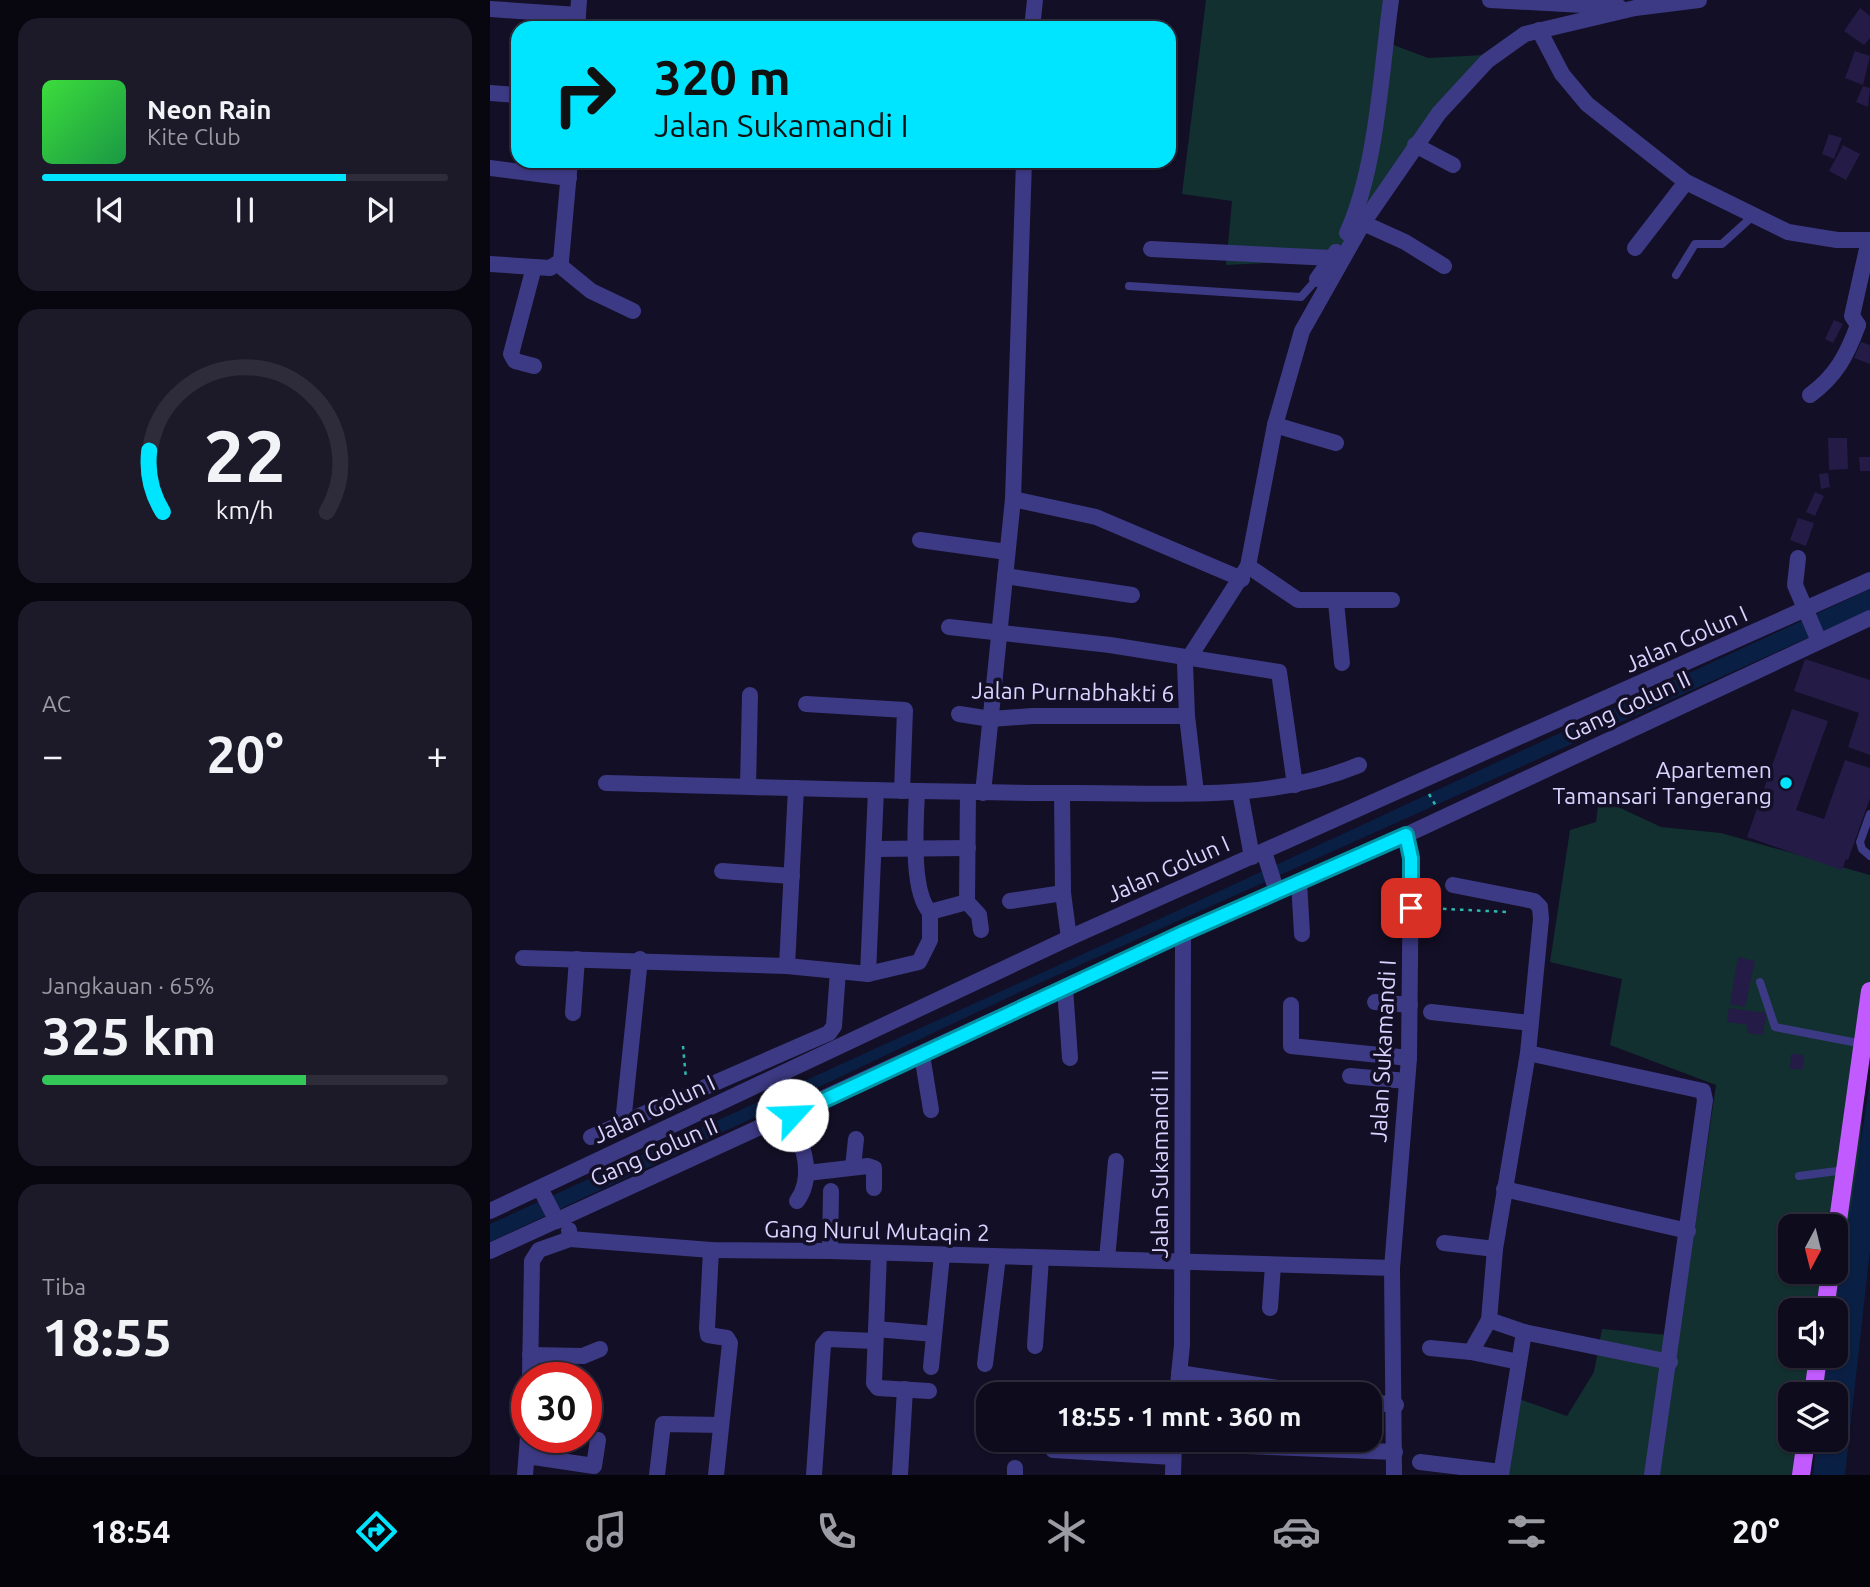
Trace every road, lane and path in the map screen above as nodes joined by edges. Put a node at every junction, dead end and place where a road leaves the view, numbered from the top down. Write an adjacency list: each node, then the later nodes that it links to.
1 (1035, 0): 8 (street)
2 (1391, 0): 24 (street)
3 (1490, 0): 5 (street)
4 (1699, 0): 5 (street)
5 (1635, 8): 9 (street)
6 (490, 9): 7 (street)
7 (578, 14)
8 (1033, 21)
9 (1539, 30): 12 (street); 18 (street)
10 (490, 93): 11 (street)
11 (511, 94)
12 (1415, 145): 13 (street); 20 (street)
13 (1453, 165)
14 (570, 168): 17 (street)
15 (1024, 168): 38 (street)
16 (490, 169): 17 (street)
17 (569, 178): 26 (street)
18 (1686, 182): 19 (street); 22 (street)
19 (1754, 215): 21 (street); 29 (lane)
20 (1363, 223): 27 (street); 36 (street)
21 (1870, 240): 33 (street)
22 (1635, 248)
23 (1151, 249): 24 (street)
24 (1332, 258): 30 (street)
25 (490, 264): 28 (street)
26 (558, 264): 28 (street); 32 (street)
27 (1444, 266)
28 (534, 267): 34 (street)
29 (1676, 275)
30 (1317, 279): 31 (lane)
31 (1129, 286)
32 (633, 311)
33 (1864, 326): 35 (street)
34 (534, 366)
35 (1810, 395)
36 (1275, 425): 37 (street); 42 (street)
37 (1336, 443)
38 (1013, 499): 40 (street); 42 (street)
39 (920, 540): 40 (street)
40 (1007, 552): 43 (street)
41 (1798, 558): 48 (street)
42 (1245, 572): 47 (street); 53 (street)
43 (1005, 576): 45 (street); 51 (street)
44 (1870, 580): 48 (street, Jalan Golun I)
45 (1132, 595)
46 (1392, 600): 47 (street)
47 (1336, 602): 54 (street)
48 (1806, 613): 52 (street); 79 (street, Jalan Golun I)
49 (1870, 618): 52 (street, Gang Golun II)
50 (949, 627): 51 (street)
51 (1001, 632): 53 (street); 59 (street)
52 (1818, 640): 74 (street, Gang Golun II)
53 (1189, 657): 58 (street); 62 (street)
54 (1342, 663)
55 (750, 695): 63 (street)
56 (806, 704): 67 (street)
57 (959, 714): 59 (street, Jalan Purnabhakti 6)
58 (1187, 716): 59 (street, Jalan Purnabhakti 6); 71 (street)
59 (991, 719): 68 (street)
60 (1359, 765): 62 (street)
61 (606, 783): 63 (street)
62 (1295, 785): 69 (street)
63 (748, 787): 64 (street)
64 (796, 788): 66 (street); 81 (street)
65 (1426, 789): 72 (path)
66 (876, 790): 67 (street); 77 (street)
67 (910, 791): 68 (street); 75 (street)
68 (976, 792): 70 (street); 76 (street)
69 (1240, 792): 71 (street); 79 (street)
70 (1062, 793): 71 (street); 85 (street)
71 (1196, 793)
72 (1439, 812)
73 (1870, 814): 78 (lane)
74 (1406, 835): 82 (street, Gang Golun II); 88 (street, Jalan Sukamandi I)
75 (915, 847): 76 (street); 77 (street); 89 (street)
76 (968, 848): 87 (street)
77 (875, 849): 100 (street)
78 (1870, 856)
79 (1262, 858): 84 (street); 94 (street, Jalan Golun I)
80 (722, 871): 81 (street)
81 (792, 876): 98 (street)
82 (1299, 882): 84 (street, Gang Golun II); 93 (street)
83 (1453, 885): 109 (street)
84 (1275, 888): 92 (street, Gang Golun II)
85 (1063, 893): 86 (street); 94 (street)
86 (1010, 901)
87 (967, 902): 89 (street); 91 (street)
88 (1411, 908): 90 (path); 105 (street, Jalan Sukamandi I)
89 (930, 912): 100 (street)
90 (1514, 912)
91 (981, 930)
92 (1183, 933): 102 (street, Gang Golun II); 151 (street, Jalan Sukamandi II)
93 (1302, 934)
94 (1069, 938): 131 (street, Jalan Golun I)
95 (523, 958): 96 (street)
96 (577, 959): 97 (street); 108 (street)
97 (640, 960): 98 (street); 121 (street)
98 (787, 965): 99 (street)
99 (838, 971): 100 (street); 118 (street)
100 (868, 974)
101 (1760, 982): 110 (lane)
102 (1065, 988): 113 (street, Gang Golun II); 114 (street)
103 (1870, 991): 110 (main road)
104 (1375, 1002): 105 (street)
105 (1410, 1004): 115 (street, Jalan Sukamandi I)
106 (1291, 1005): 115 (street)
107 (1431, 1012): 109 (street)
108 (573, 1013)
109 (1531, 1023): 112 (street)
110 (1863, 1044): 126 (main road)
111 (683, 1046): 118 (path)
112 (1528, 1053): 130 (street); 137 (street)
113 (922, 1055): 119 (street); 120 (street, Gang Golun II)
114 (1070, 1058)
115 (1409, 1058): 117 (street, Jalan Sukamandi I)
116 (1350, 1076): 117 (street)
117 (1407, 1081): 153 (street, Jalan Sukamandi I)
118 (688, 1096): 121 (street)
119 (931, 1110)
120 (792, 1115): 127 (street); 136 (street, Gang Golun II)
121 (623, 1124): 122 (street)
122 (591, 1137)
123 (856, 1139): 125 (street)
124 (1116, 1161): 150 (street)
125 (853, 1167): 127 (street); 129 (street)
126 (1845, 1170): 128 (lane); 135 (main road)
127 (807, 1173): 133 (street)
128 (1799, 1176)
129 (874, 1188)
130 (1504, 1189): 137 (street); 141 (street)
131 (541, 1191): 134 (street, Jalan Golun I); 136 (street)
132 (831, 1191): 145 (street)
133 (797, 1201)
134 (490, 1211)
135 (1839, 1214)
136 (558, 1217): 138 (street, Gang Golun II); 139 (street)
137 (1688, 1231): 166 (street)
138 (524, 1235): 142 (street); 144 (street, Gang Golun II)
139 (570, 1239): 142 (street); 143 (street, Gang Nurul Mutaqin 2)
140 (1444, 1243): 141 (street)
141 (1494, 1249): 155 (street)
142 (539, 1250): 163 (street)
143 (711, 1250): 145 (street, Gang Nurul Mutaqin 2); 176 (street)
144 (490, 1251)
145 (830, 1251): 146 (street, Gang Nurul Mutaqin 2)
146 (879, 1253): 147 (street, Gang Nurul Mutaqin 2); 158 (street)
147 (942, 1255): 148 (street, Gang Nurul Mutaqin 2); 157 (street)
148 (998, 1257): 149 (street, Gang Nurul Mutaqin 2); 167 (street)
149 (1041, 1258): 150 (street, Gang Nurul Mutaqin 2); 159 (street)
150 (1107, 1259): 151 (street, Gang Nurul Mutaqin 2)
151 (1182, 1262): 152 (street, Gang Nurul Mutaqin 2); 169 (street, Jalan Sukamandi II)
152 (1273, 1265): 153 (street, Gang Nurul Mutaqin 2); 154 (street)
153 (1392, 1268): 175 (street, Jalan Sukamandi I)
154 (1270, 1308)
155 (1489, 1320): 156 (street); 162 (street)
156 (1524, 1332): 165 (street); 166 (street)
157 (933, 1334): 158 (street); 168 (street)
158 (876, 1335): 172 (street); 191 (street)
159 (1035, 1346)
160 (1430, 1348): 162 (street)
161 (600, 1349): 163 (street)
162 (1471, 1352): 165 (street)
163 (530, 1355): 164 (street)
164 (530, 1362)
165 (1520, 1362): 187 (street)
166 (1670, 1362): 195 (street)
167 (985, 1364)
168 (931, 1367)
169 (1179, 1373): 170 (street, Jalan Sukamandi II); 171 (street)
170 (1178, 1382)
171 (1238, 1382)
172 (905, 1389): 173 (street); 192 (street)
173 (929, 1391)
174 (1382, 1403): 175 (street)
175 (1396, 1405): 180 (street, Jalan Sukamandi I)
176 (721, 1425): 189 (street); 190 (street)
177 (1382, 1451): 180 (street)
178 (1087, 1452): 185 (street)
179 (1173, 1452): 185 (street)
180 (1395, 1452): 194 (street, Jalan Sukamandi I)
181 (1804, 1452): 196 (main road)
182 (527, 1453): 184 (street)
183 (596, 1453): 184 (street)
184 (527, 1456): 188 (street)
185 (1173, 1457): 193 (street)
186 (1420, 1462): 187 (street)
187 (1501, 1473)
188 (525, 1475)
189 (657, 1475)
190 (716, 1475)
191 (814, 1475)
192 (900, 1475)
193 (1173, 1475)
194 (1394, 1475)
195 (1652, 1475)
196 (1801, 1475)

